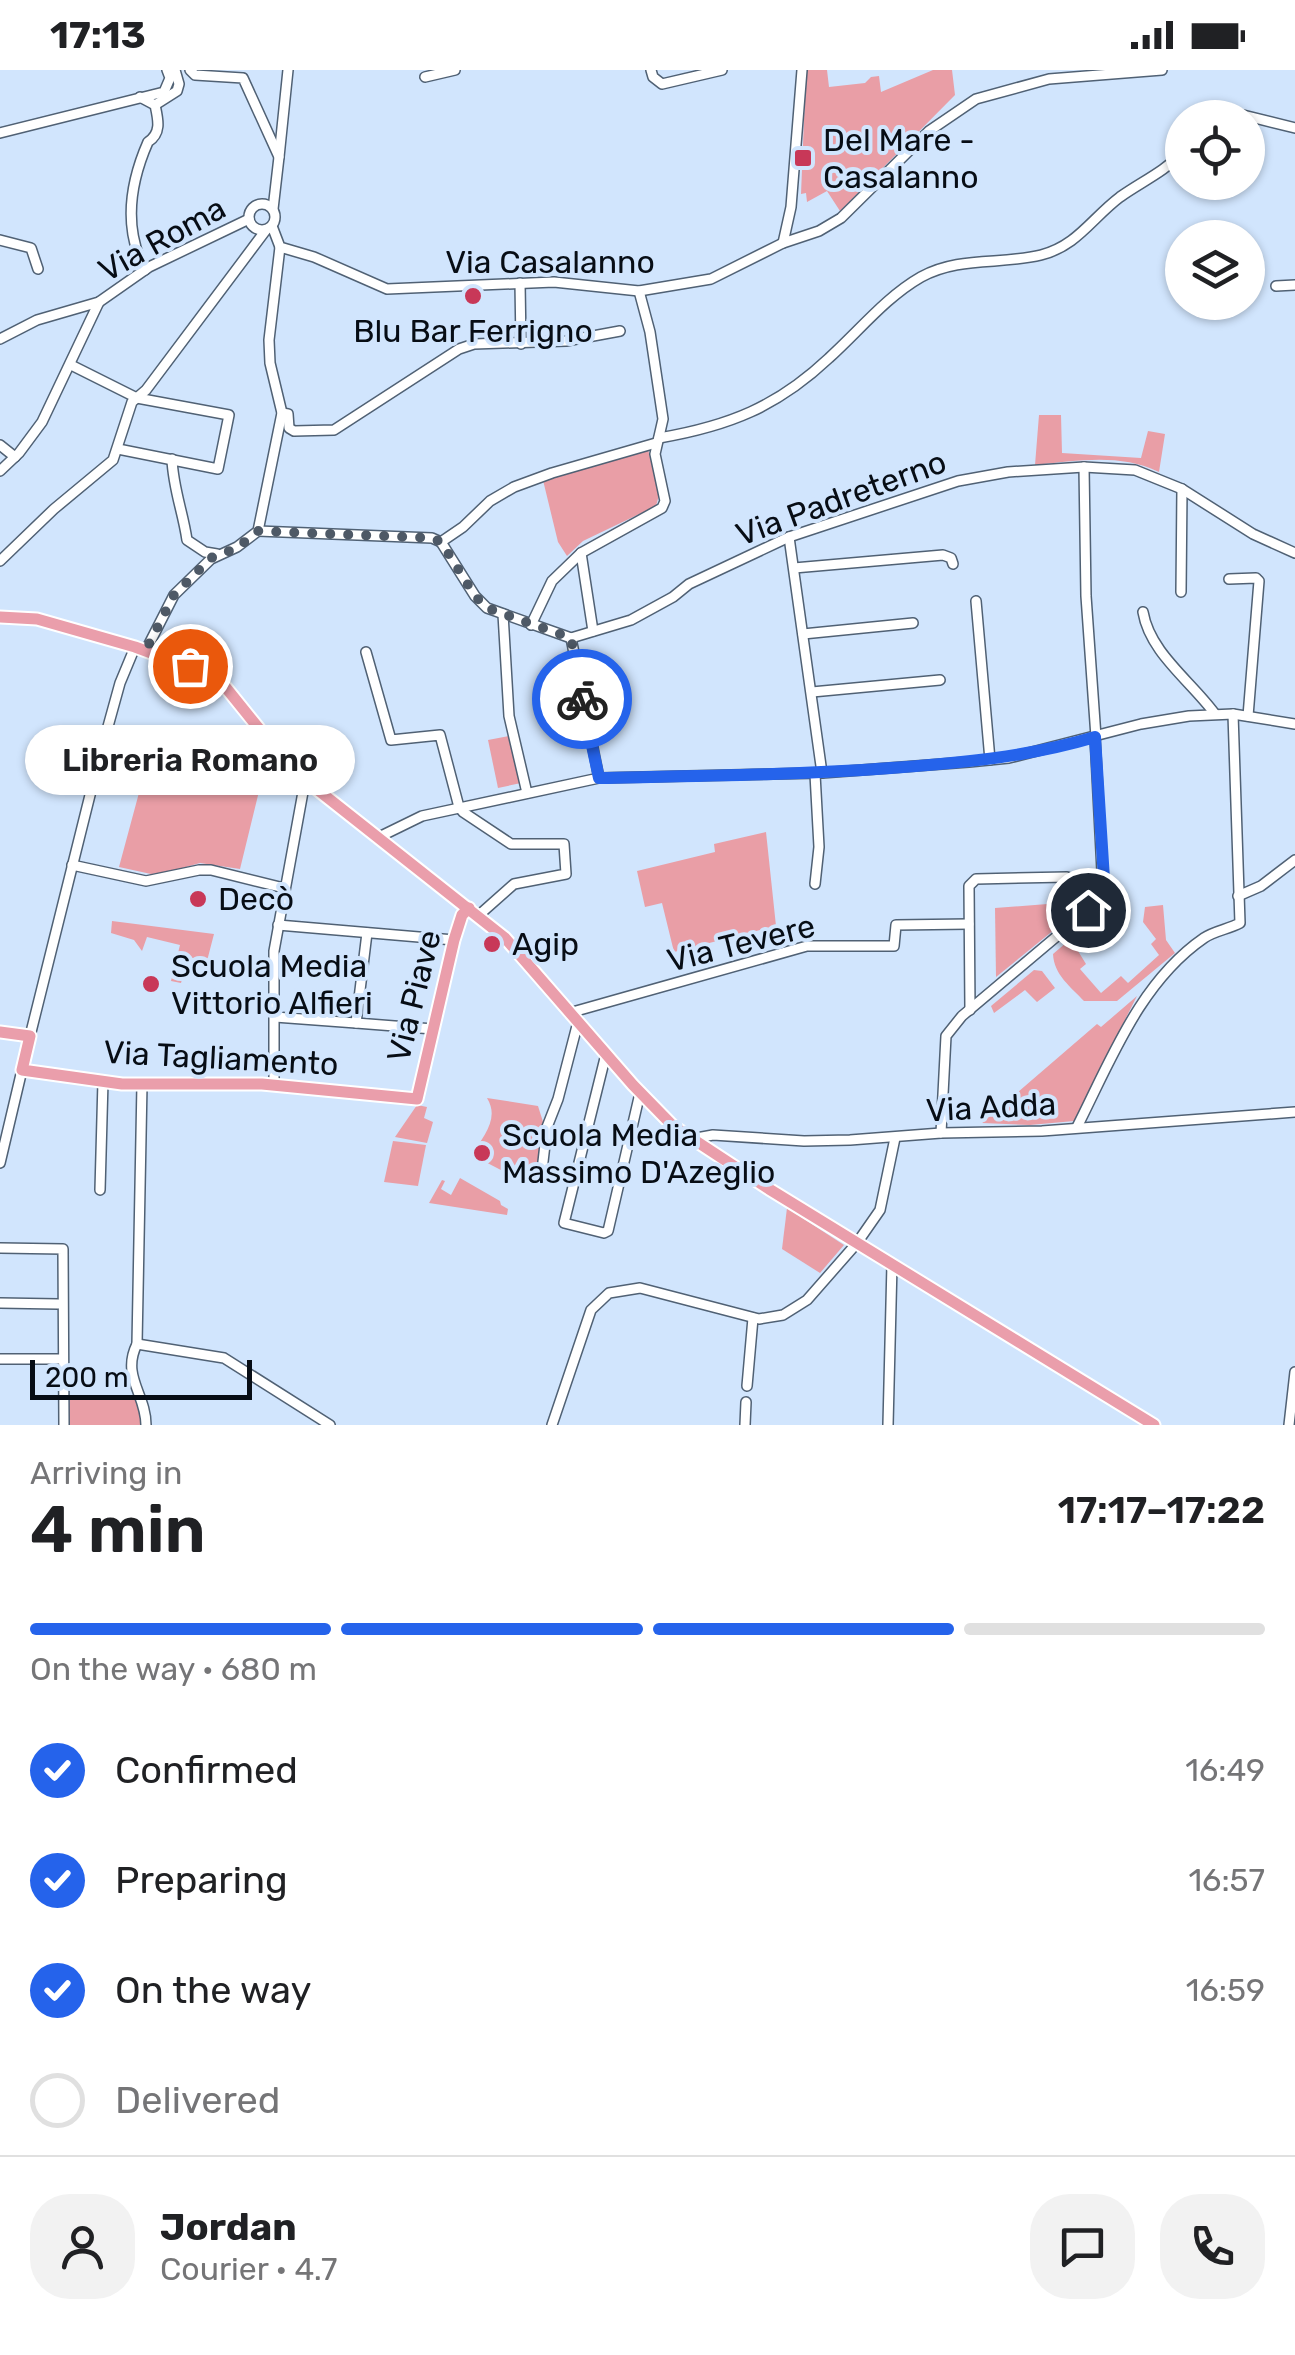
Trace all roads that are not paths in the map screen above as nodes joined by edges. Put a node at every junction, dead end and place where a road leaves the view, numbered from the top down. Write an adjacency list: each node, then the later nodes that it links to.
1 (167, 70): 11 (street)
2 (174, 70): 12 (street)
3 (190, 70): 16 (street)
4 (288, 70): 16 (street)
5 (455, 70): 10 (street)
6 (651, 70): 7 (street)
7 (722, 70)
8 (802, 70): 22 (street)
9 (1162, 70): 22 (street, Via Casalanno)
10 (425, 77)
11 (139, 97): 12 (street); 15 (street)
12 (156, 105): 25 (street)
13 (1265, 121): 14 (street)
14 (1295, 128)
15 (0, 133)
16 (279, 157): 18 (street)
17 (1165, 169): 37 (street)
18 (272, 209): 19 (street); 20 (street)
19 (248, 219): 20 (street); 25 (street, Via Roma)
20 (269, 228): 23 (street); 35 (street)
21 (0, 240): 24 (street)
22 (783, 243): 29 (street, Via Casalanno)
23 (280, 246): 26 (street, Via Casalanno); 36 (street)
24 (38, 269)
25 (145, 270): 30 (street, Via Roma)
26 (520, 283): 29 (street, Via Casalanno); 33 (street)
27 (1276, 286): 28 (street)
28 (1295, 286)
29 (639, 291): 37 (street)
30 (99, 302): 32 (street); 34 (street)
31 (620, 331): 33 (street)
32 (0, 339)
33 (522, 344): 36 (street)
34 (71, 365): 35 (street); 40 (street)
35 (138, 398): 39 (street); 41 (street)
36 (282, 413): 45 (street)
37 (658, 441): 47 (street); 48 (street)
38 (0, 445): 40 (street)
39 (118, 449): 41 (street); 51 (street)
40 (15, 457): 43 (street)
41 (172, 459): 50 (street)
42 (1084, 467): 44 (street, Via Padreterno); 46 (street, Via Padreterno); 73 (street)
43 (0, 471)
44 (1182, 489): 49 (street, Via Padreterno); 55 (street)
45 (258, 531): 47 (street); 50 (street)
46 (789, 538): 53 (street); 62 (street, Via Padreterno)
47 (441, 542): 58 (street)
48 (581, 553): 61 (street); 62 (street)
49 (1295, 553)
50 (220, 555): 65 (street)
51 (0, 562)
52 (953, 564): 53 (street)
53 (794, 568): 63 (street)
54 (1229, 579): 71 (street)
55 (1181, 592)
56 (976, 600): 74 (street)
57 (1144, 612): 69 (street)
58 (503, 614): 61 (street); 78 (street)
59 (0, 617): 65 (main road)
60 (913, 623): 63 (street)
61 (531, 625): 64 (street)
62 (594, 631): 64 (street, Via Padreterno)
63 (804, 634): 68 (street)
64 (571, 638): 76 (street)
65 (141, 649): 77 (main road); 82 (street)
66 (366, 652): 79 (street)
67 (940, 680): 68 (street)
68 (812, 692): 75 (street)
69 (1214, 714): 70 (street); 73 (street)
70 (1233, 714): 71 (street); 85 (street)
71 (1248, 716): 72 (street)
72 (1295, 724)
73 (1096, 737): 74 (street); 86 (street)
74 (990, 760): 75 (street)
75 (819, 773): 76 (street); 83 (street)
76 (599, 778): 78 (street)
77 (309, 783): 80 (main road); 84 (street)
78 (528, 793): 79 (street)
79 (459, 807): 80 (street); 87 (street)
80 (377, 838): 87 (main road)
81 (1295, 860): 85 (street)
82 (72, 864): 84 (street); 98 (street)
83 (816, 884)
84 (284, 888): 88 (street)
85 (1238, 896): 107 (street)
86 (1088, 910): 89 (street); 92 (street)
87 (474, 912): 91 (main road, Via Piave); 94 (main road)
88 (278, 924): 90 (street); 93 (street)
89 (969, 924): 92 (street); 94 (street, Via Tevere)
90 (367, 934): 91 (street); 95 (street)
91 (454, 940): 96 (main road, Via Piave)
92 (970, 1010): 108 (street)
93 (275, 1016): 95 (street); 103 (street)
94 (573, 1018): 99 (main road); 112 (street)
95 (356, 1023): 96 (street)
96 (433, 1030): 105 (main road, Via Piave)
97 (0, 1032): 98 (main road)
98 (30, 1036): 100 (main road)
99 (606, 1054): 104 (main road); 104 (street)
100 (22, 1070): 101 (main road, Via Tagliamento); 111 (street)
101 (103, 1082): 102 (main road, Via Tagliamento); 113 (street)
102 (142, 1084): 103 (main road, Via Tagliamento); 120 (street)
103 (274, 1085): 105 (main road, Via Tagliamento)
104 (640, 1093): 109 (main road)
105 (417, 1099)
106 (1295, 1112): 107 (street, Via Adda)
107 (1077, 1127): 108 (street, Via Adda)
108 (941, 1133): 110 (street, Via Adda)
109 (691, 1138): 110 (street, Via Adda); 114 (main road)
110 (895, 1138): 114 (street)
111 (0, 1163)
112 (541, 1179)
113 (100, 1190)
114 (857, 1242): 116 (main road); 119 (street)
115 (0, 1248): 118 (street)
116 (892, 1264): 131 (street); 132 (main road)
117 (0, 1304): 118 (street)
118 (61, 1304): 122 (street)
119 (753, 1318): 124 (street); 129 (street)
120 (137, 1344): 127 (street); 128 (street)
121 (0, 1359): 122 (street)
122 (63, 1359): 126 (street)
123 (1295, 1372): 133 (street)
124 (747, 1386)
125 (746, 1402): 130 (street)
126 (64, 1425)
127 (146, 1425)
128 (330, 1425)
129 (552, 1425)
130 (744, 1425)
131 (888, 1425)
132 (1154, 1425)
133 (1289, 1425)

